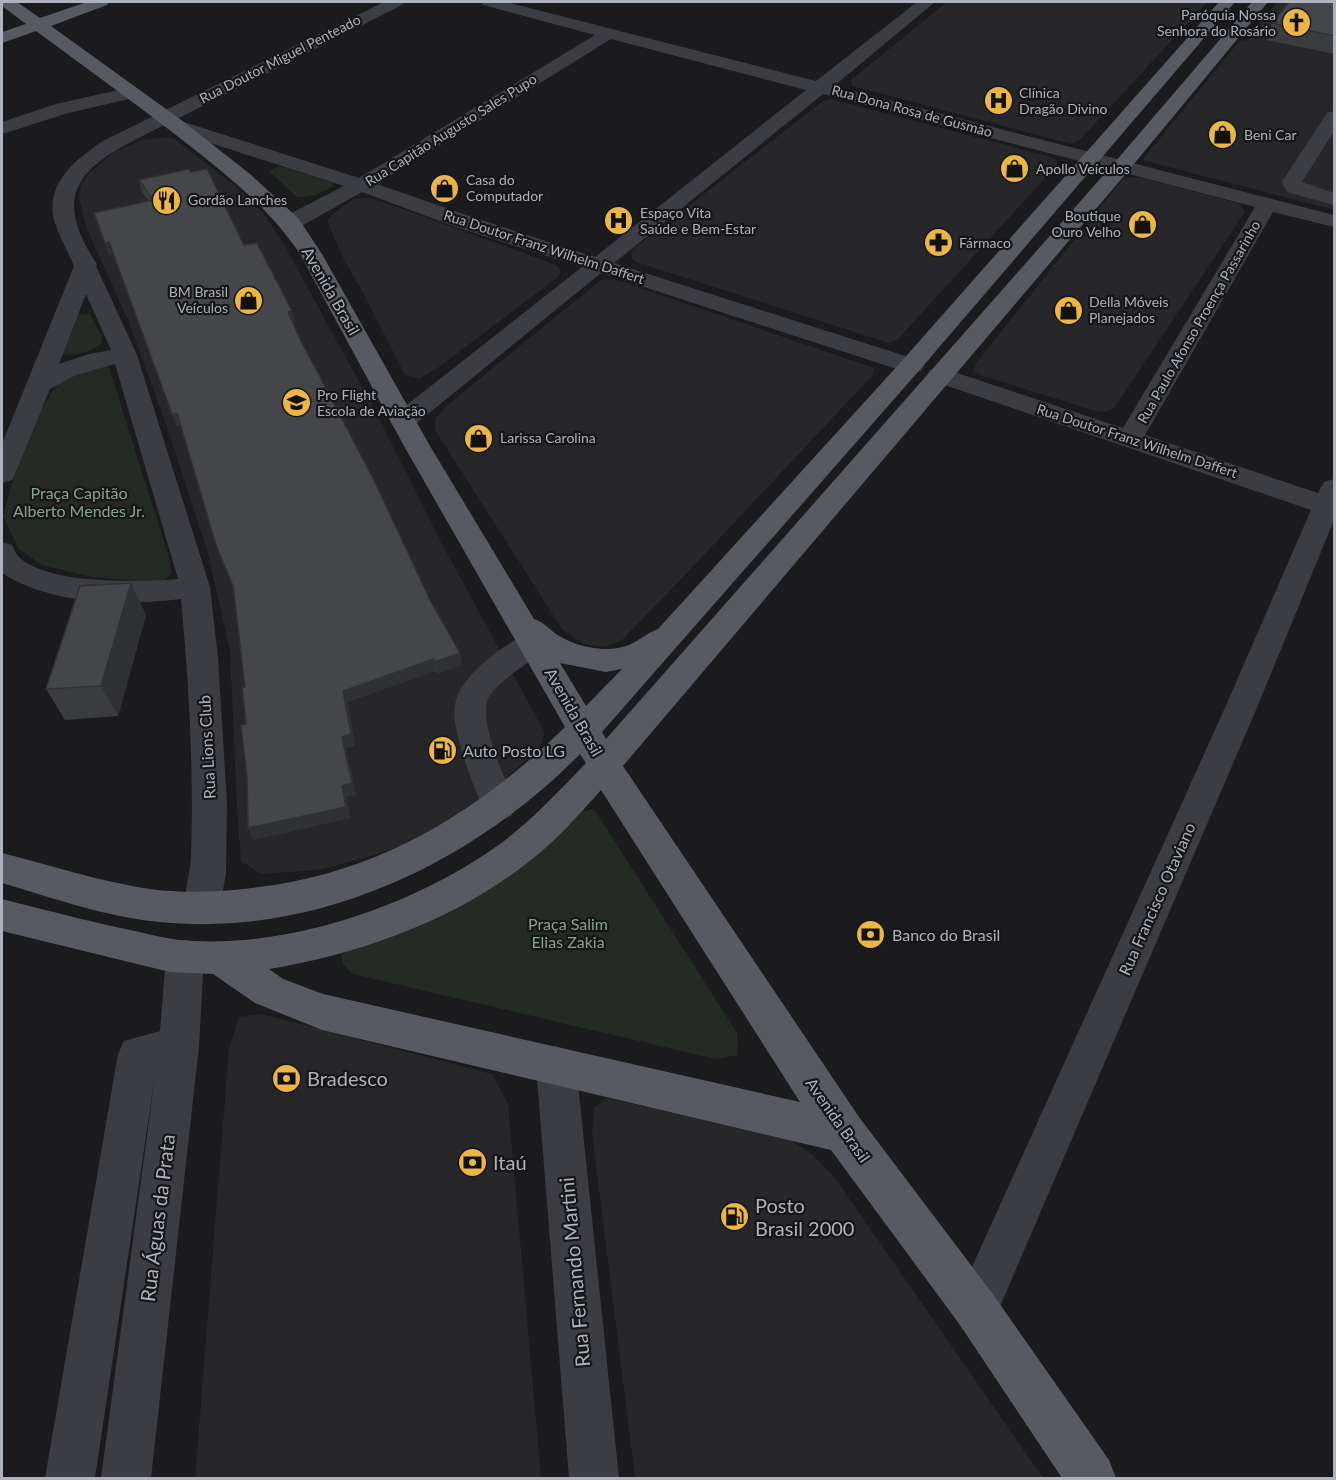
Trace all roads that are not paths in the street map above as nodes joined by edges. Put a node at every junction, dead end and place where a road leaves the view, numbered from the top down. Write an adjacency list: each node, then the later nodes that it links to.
1 (7, 2): 8 (main road, Avenida Brasil)
2 (101, 2): 8 (main road)
3 (396, 2): 14 (street, Rua Doutor Miguel Penteado)
4 (489, 2): 9 (street, Rua Dona Rosa de Gusmão)
5 (921, 2): 11 (street)
6 (1227, 2): 16 (main road)
7 (1260, 2): 17 (main road)
8 (40, 25): 10 (main road); 12 (main road, Avenida Brasil)
9 (609, 33): 11 (street, Rua Dona Rosa de Gusmão); 20 (street, Rua Capitão Augusto Sales Pupo)
10 (2, 38)
11 (821, 88): 16 (street, Rua Dona Rosa de Gusmão); 26 (street)
12 (132, 93): 14 (main road, Avenida Brasil); 15 (street)
13 (1335, 117): 18 (street)
14 (171, 121): 20 (street, Rua Doutor Franz Wilhelm Daffert); 24 (main road, Avenida Brasil); 25 (street, Rua Lions Club)
15 (2, 128)
16 (1092, 158): 17 (street, Rua Dona Rosa de Gusmão); 28 (main road)
17 (1122, 166): 22 (street, Rua Dona Rosa de Gusmão); 29 (main road)
18 (1297, 174): 19 (street); 21 (street)
19 (1335, 184)
20 (361, 185): 24 (street, Rua Capitão Augusto Sales Pupo); 26 (street, Rua Doutor Franz Wilhelm Daffert)
21 (1335, 199)
22 (1267, 204): 23 (street, Rua Dona Rosa de Gusmão); 32 (street, Rua Paulo Afonso Proença Passarinho)
23 (1335, 221)
24 (290, 223): 31 (main road, Avenida Brasil)
25 (86, 264): 27 (street, Rua Lions Club); 30 (street)
26 (596, 264): 28 (street, Rua Doutor Franz Wilhelm Daffert); 31 (street)
27 (125, 355): 30 (street); 36 (street, Rua Lions Club)
28 (912, 366): 38 (main road)
29 (939, 375): 32 (street, Rua Doutor Franz Wilhelm Daffert); 41 (main road)
30 (39, 385): 33 (street)
31 (403, 421): 37 (main road, Avenida Brasil)
32 (1130, 439): 34 (street, Rua Doutor Franz Wilhelm Daffert)
33 (2, 474)
34 (1332, 500): 50 (street, Rua Francisco Otaviano)
35 (2, 552): 36 (street)
36 (195, 586): 44 (street, Rua Lions Club)
37 (515, 614): 38 (main road); 39 (main road, Avenida Brasil)
38 (674, 631): 40 (main road)
39 (533, 643): 40 (main road, Avenida Brasil); 42 (street)
40 (584, 729): 41 (main road, Avenida Brasil); 42 (main road)
41 (604, 765): 46 (main road); 49 (main road, Avenida Brasil)
42 (499, 806): 44 (main road)
43 (2, 868): 44 (main road)
44 (202, 908)
45 (2, 915): 46 (main road)
46 (202, 957): 47 (street, Rua Águas da Prata); 48 (main road)
47 (159, 1050): 51 (street); 52 (street, Rua Águas da Prata)
48 (556, 1065): 49 (main road); 53 (street, Rua Fernando Martini)
49 (844, 1132): 50 (main road, Avenida Brasil)
50 (976, 1309): 54 (main road, Avenida Brasil)
51 (70, 1479)
52 (126, 1479)
53 (594, 1479)
54 (1091, 1479)

